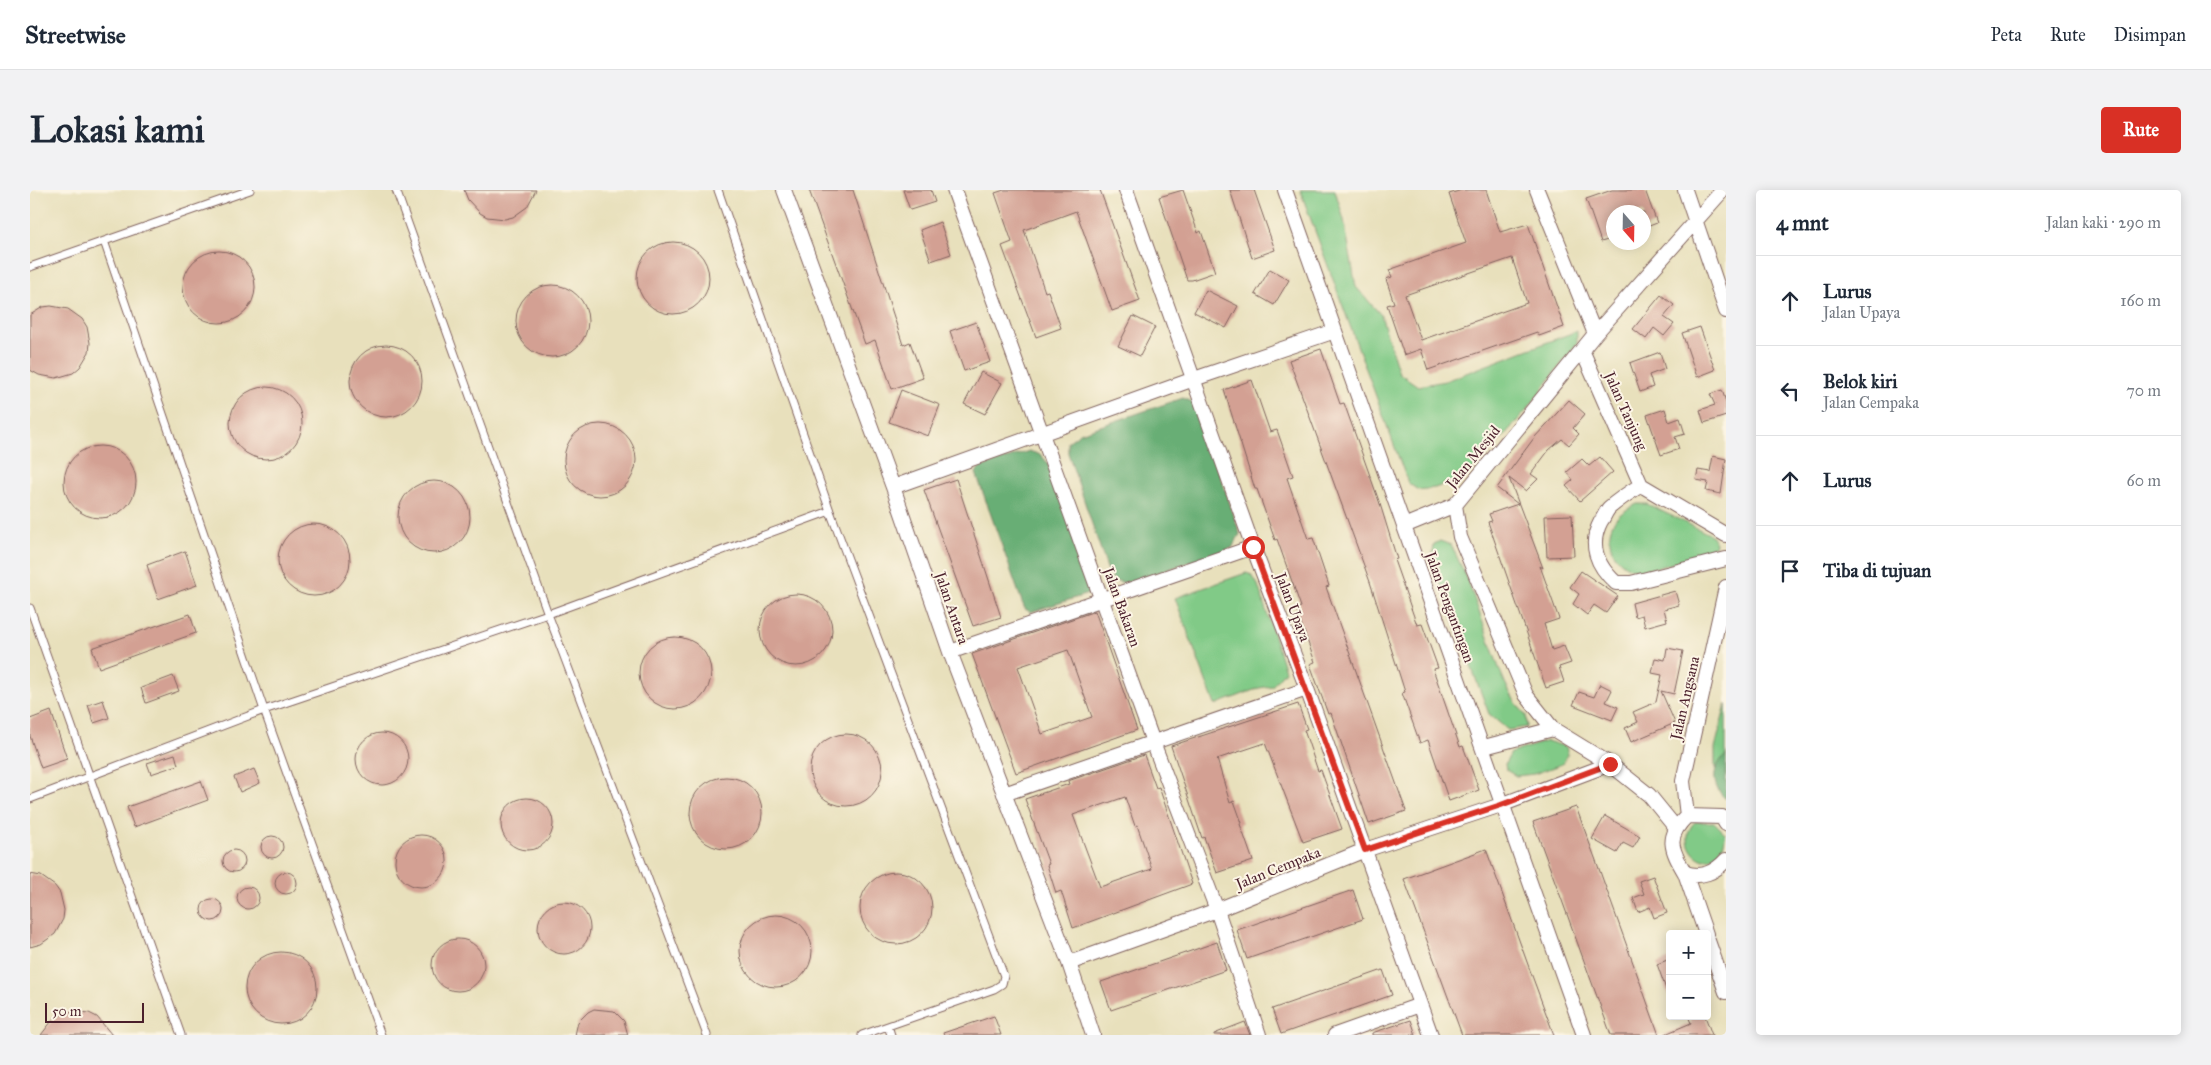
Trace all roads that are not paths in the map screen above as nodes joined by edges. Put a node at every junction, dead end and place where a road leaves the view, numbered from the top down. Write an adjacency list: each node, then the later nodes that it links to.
1 (250, 190): 12 (lane)
2 (396, 190): 31 (lane)
3 (718, 190): 23 (lane)
4 (784, 190): 21 (street, Jalan Antara)
5 (954, 190): 19 (street, Jalan Bakaran)
6 (1126, 190): 18 (street, Jalan Upaya)
7 (1285, 190): 15 (street, Jalan Pengantingan)
8 (1537, 190): 16 (street)
9 (1685, 190): 11 (street)
10 (1723, 190): 11 (street, Jalan Mesjid)
11 (1696, 220): 14 (street); 16 (street, Jalan Mesjid)
12 (104, 241): 13 (lane); 34 (lane)
13 (30, 267)
14 (1726, 311)
15 (1335, 331): 18 (street); 24 (street, Jalan Pengantingan)
16 (1595, 334): 17 (street, Jalan Mesjid)
17 (1582, 350): 20 (street, Jalan Tanjung); 22 (street, Jalan Mesjid)
18 (1194, 379): 19 (street); 26 (street, Jalan Upaya)
19 (1042, 433): 21 (street); 29 (street, Jalan Bakaran)
20 (1641, 484): 25 (street); 27 (street)
21 (892, 487): 32 (street, Jalan Antara)
22 (1455, 505): 24 (street); 35 (street, Jalan Mesjid)
23 (830, 511): 31 (lane); 55 (lane)
24 (1404, 526): 37 (street, Jalan Pengantingan)
25 (1726, 535)
26 (1253, 547): 29 (street); 33 (street, Jalan Upaya)
27 (1726, 559)
28 (1726, 587): 43 (street, Jalan Angsana)
29 (1102, 599): 32 (street); 36 (street, Jalan Bakaran)
30 (30, 608): 39 (lane)
31 (548, 614): 34 (lane); 58 (lane)
32 (950, 652): 40 (street, Jalan Antara)
33 (1307, 689): 36 (street); 46 (street, Jalan Upaya)
34 (264, 710): 39 (lane); 57 (lane)
35 (1553, 729): 37 (street); 38 (street, Jalan Mesjid)
36 (1153, 742): 40 (street); 49 (street, Jalan Bakaran)
37 (1484, 747): 42 (street, Jalan Pengantingan)
38 (1610, 764): 42 (street, Jalan Cempaka); 45 (street, Jalan Mesjid)
39 (90, 778): 41 (lane); 56 (lane)
40 (1004, 794): 52 (street, Jalan Antara)
41 (30, 799)
42 (1501, 805): 46 (street, Jalan Cempaka); 65 (street, Jalan Pengantingan)
43 (1687, 816): 44 (street); 45 (street)
44 (1726, 824)
45 (1676, 827): 48 (street)
46 (1365, 850): 49 (street, Jalan Cempaka); 54 (street, Jalan Upaya)
47 (1726, 860): 48 (street)
48 (1685, 873): 50 (street)
49 (1217, 910): 52 (street, Jalan Cempaka); 62 (street, Jalan Bakaran)
50 (1705, 930)
51 (1711, 949): 53 (street)
52 (1069, 963): 61 (street, Jalan Antara)
53 (1726, 992)
54 (1420, 1005): 63 (street); 64 (street, Jalan Upaya)
55 (888, 1026): 59 (lane); 60 (lane)
56 (181, 1035)
57 (381, 1035)
58 (707, 1035)
59 (862, 1035)
60 (891, 1035)
61 (1092, 1035)
62 (1259, 1035)
63 (1335, 1035)
64 (1432, 1035)
65 (1584, 1035)

